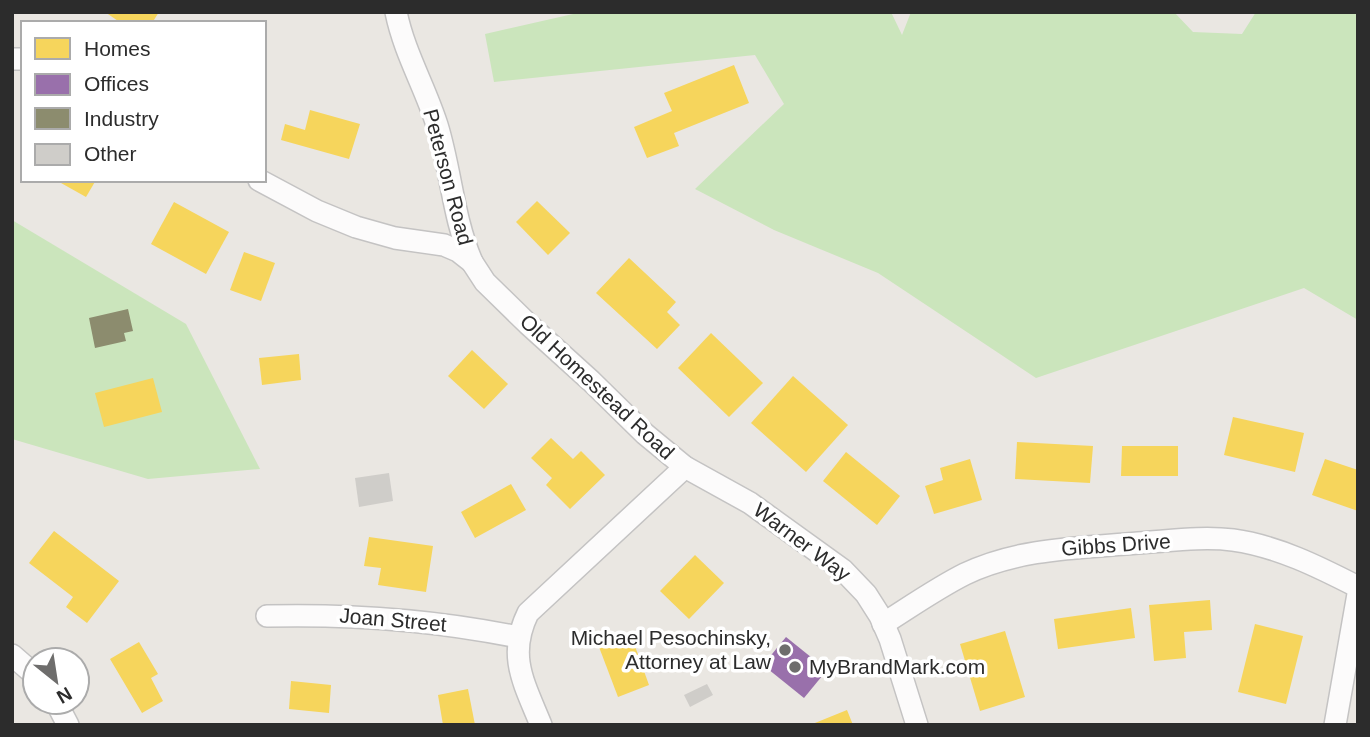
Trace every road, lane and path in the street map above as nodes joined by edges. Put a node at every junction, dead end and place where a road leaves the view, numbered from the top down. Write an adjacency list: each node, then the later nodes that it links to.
1 (396, 12): 3 (street, Peterson Road)
2 (263, 182): 3 (street, Old Homestead Road)
3 (472, 262): 4 (street, Old Homestead Road)
4 (684, 467): 8 (street, Warner Way); 9 (street, Old Homestead Road)
5 (1358, 587): 8 (street, Gibbs Drive)
6 (1358, 594): 12 (street)
7 (267, 616): 9 (street, Joan Street)
8 (883, 624): 11 (street, Warner Way)
9 (518, 637): 10 (street)
10 (541, 725)
11 (917, 725)
12 (1335, 725)

